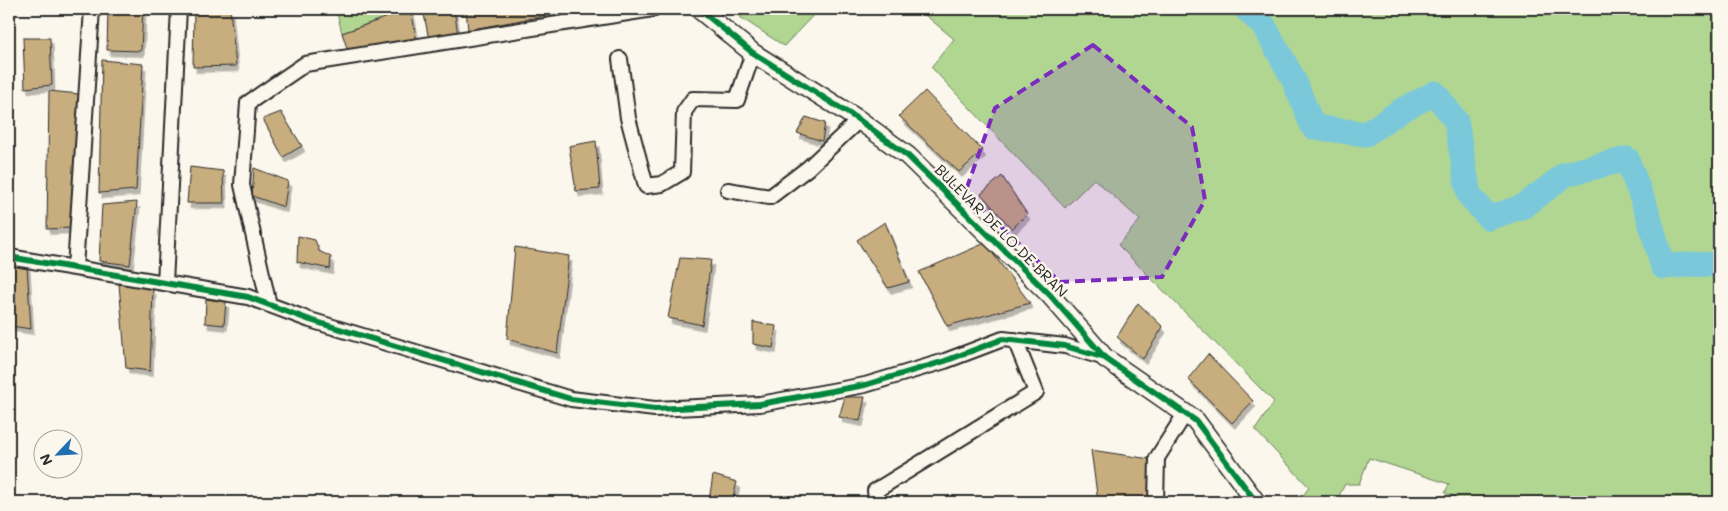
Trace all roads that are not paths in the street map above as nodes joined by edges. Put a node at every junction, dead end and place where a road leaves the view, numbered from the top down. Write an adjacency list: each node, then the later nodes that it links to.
1 (92, 9): 10 (street)
2 (179, 9): 11 (street)
3 (653, 9): 12 (street)
4 (699, 9): 5 (street, BULEVAR DE LO DE BRAN)
5 (753, 53): 6 (street); 7 (street, BULEVAR DE LO DE BRAN)
6 (620, 59)
7 (859, 120): 8 (street); 14 (street, BULEVAR DE LO DE BRAN)
8 (728, 190)
9 (9, 256): 10 (street)
10 (75, 268): 11 (street)
11 (165, 283): 12 (street)
12 (269, 304): 13 (street)
13 (1015, 340): 14 (street); 16 (street)
14 (1104, 358): 15 (street, BULEVAR DE LO DE BRAN)
15 (1185, 414): 17 (street); 18 (street, BULEVAR DE LO DE BRAN)
16 (877, 502)
17 (1156, 502)
18 (1256, 502)

